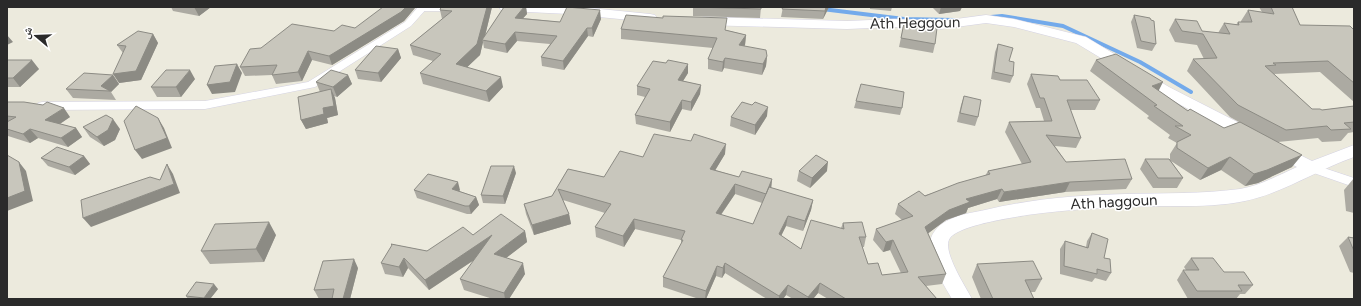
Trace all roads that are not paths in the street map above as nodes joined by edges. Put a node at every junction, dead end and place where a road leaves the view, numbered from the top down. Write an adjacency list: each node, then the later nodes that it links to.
1 (423, 7): 2 (street); 6 (street)
2 (476, 7)
3 (506, 7): 4 (street)
4 (663, 20)
5 (693, 21): 8 (street, Ath Heggoun)
6 (30, 106)
7 (1354, 151): 8 (street, Ath haggoun)
8 (1312, 168): 9 (street); 10 (street, Ath haggoun)
9 (1354, 183)
10 (962, 299)

